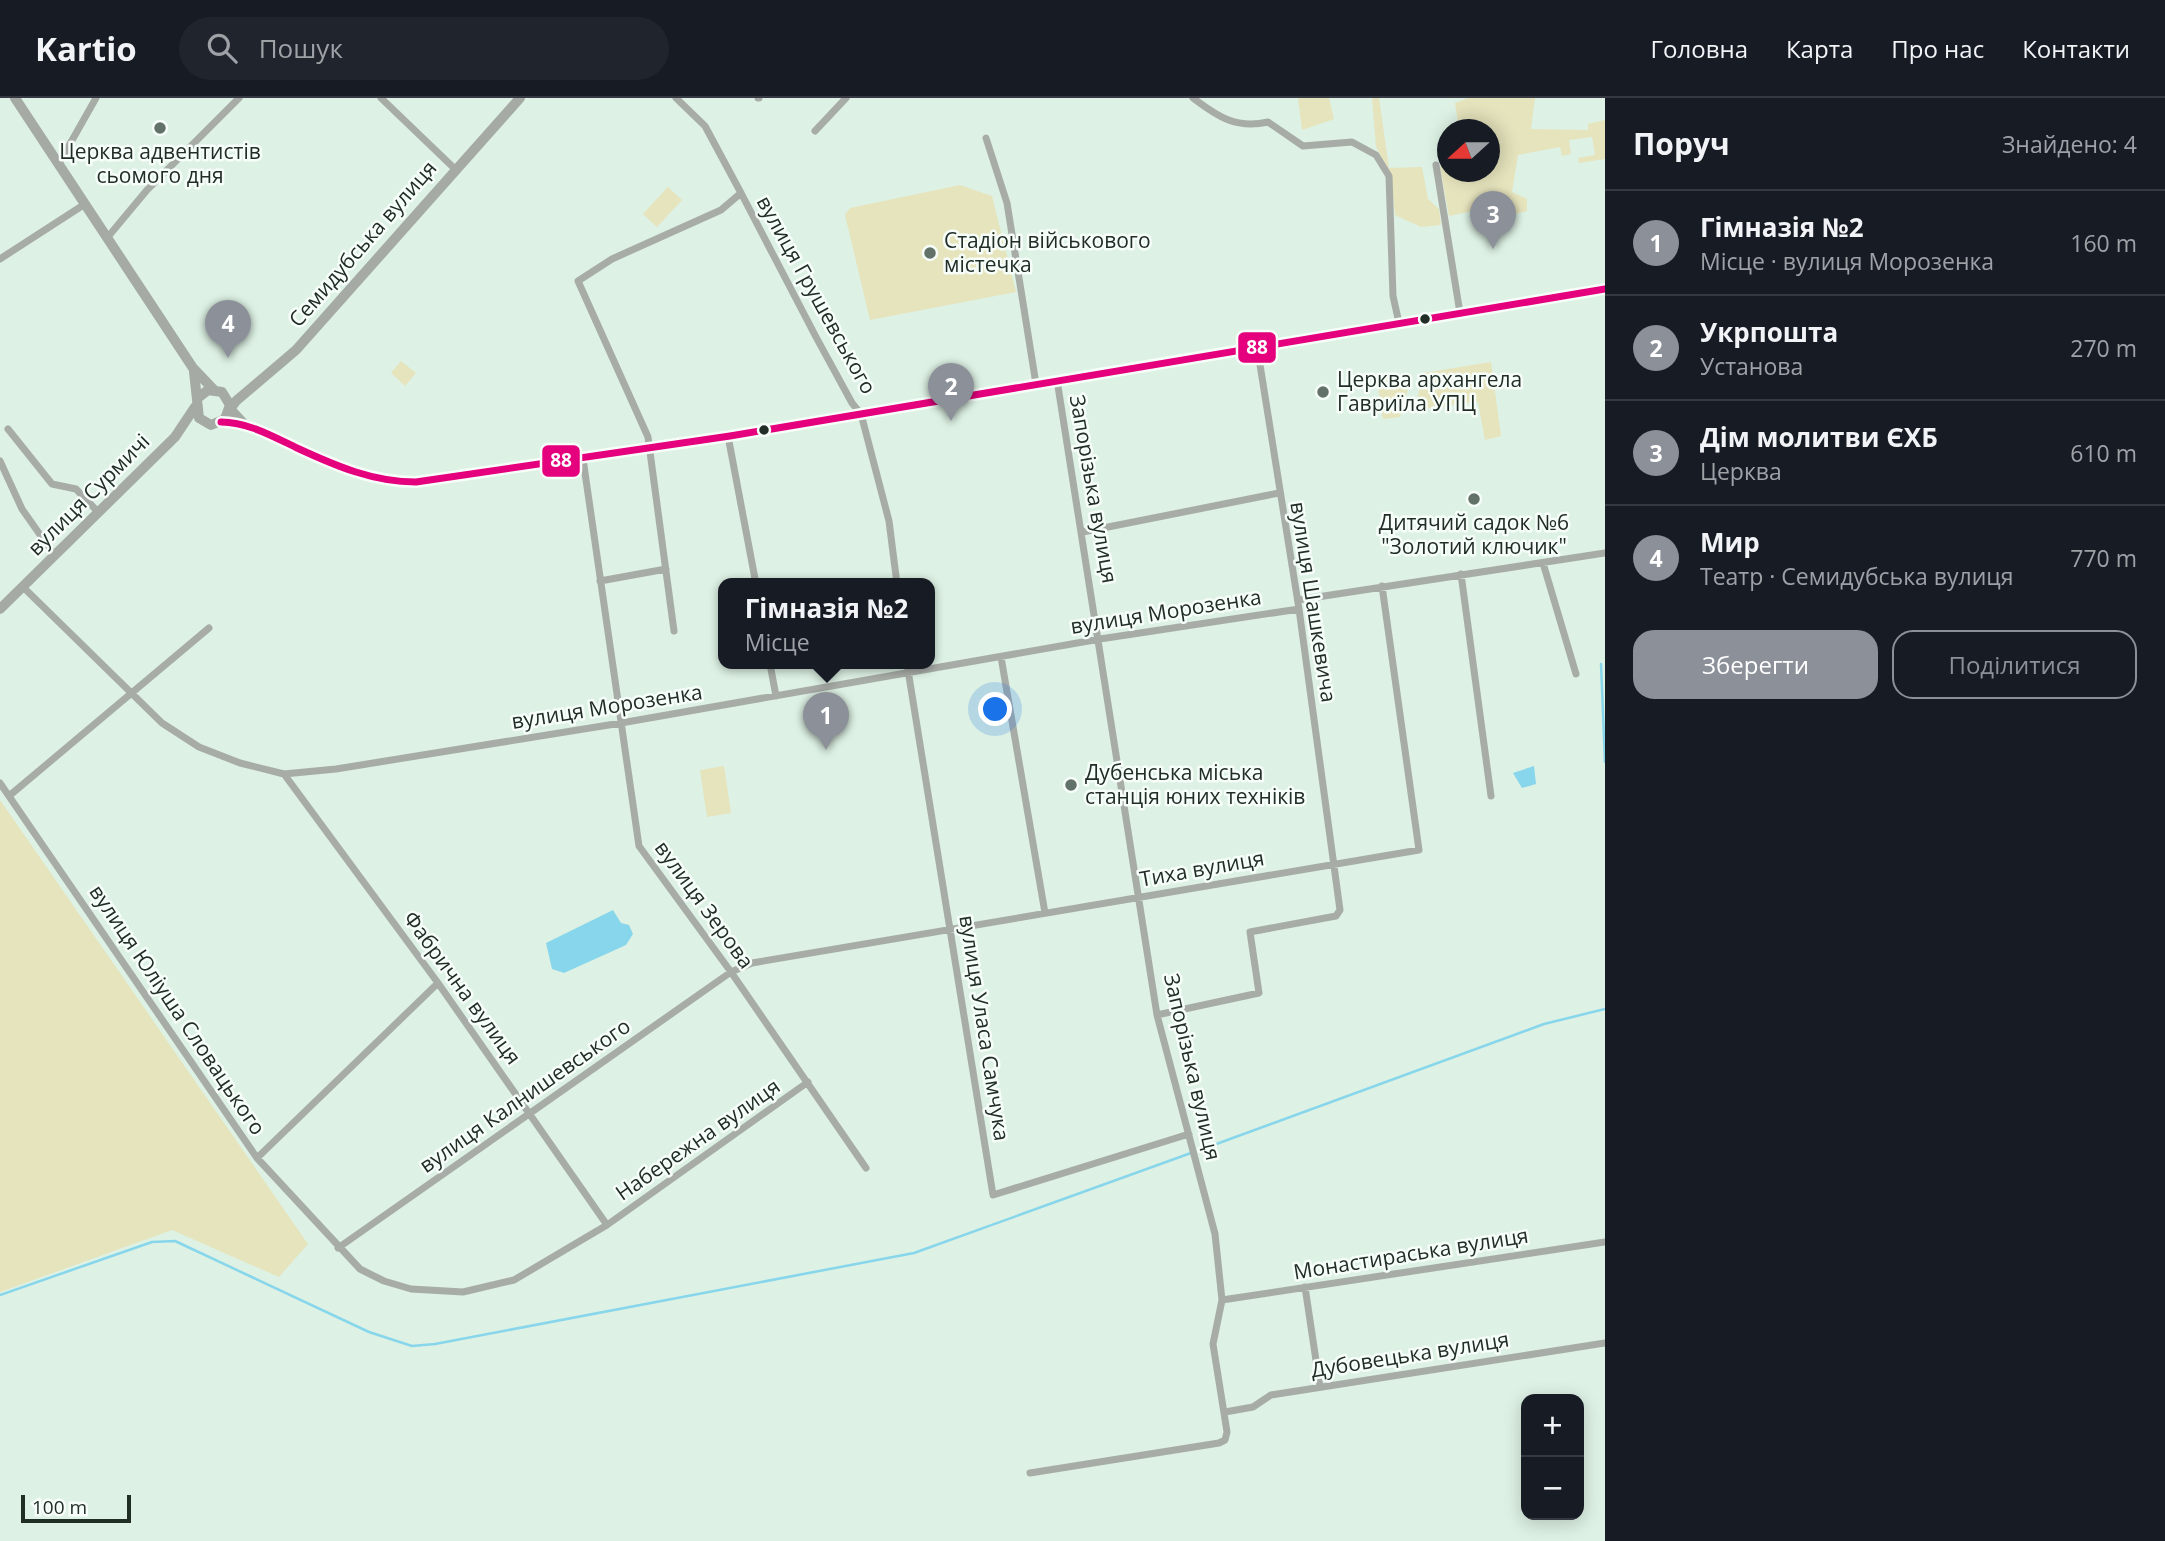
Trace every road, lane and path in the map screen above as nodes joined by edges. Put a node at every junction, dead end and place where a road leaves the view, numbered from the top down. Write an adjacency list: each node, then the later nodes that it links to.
1 (15, 98): 11 (main road)
2 (96, 98): 11 (street)
3 (239, 98): 16 (street)
4 (381, 98): 13 (street)
5 (520, 98): 13 (main road, Семидубська вулиця)
6 (676, 98): 14 (street, вулиця Грушевського)
7 (846, 98): 9 (street)
8 (1193, 98): 20 (street)
9 (815, 131)
10 (986, 138): 24 (street)
11 (58, 165): 15 (main road)
12 (1436, 165): 19 (street)
13 (455, 169): 26 (main road, Семидубська вулиця)
14 (741, 193): 29 (street, вулиця Грушевського); 36 (street, вулиця Грушевського)
15 (85, 204): 16 (main road); 17 (street)
16 (107, 238): 22 (main road)
17 (0, 259)
18 (1605, 289): 19 (main road)
19 (1460, 313): 20 (main road)
20 (1399, 323): 21 (main road)
21 (1257, 346): 23 (main road); 39 (street, вулиця Шашкевича)
22 (190, 363): 25 (main road); 27 (main road)
23 (1057, 380): 24 (main road); 41 (street, Запорізька вулиця)
24 (1036, 384): 29 (main road)
25 (218, 391): 26 (main road); 27 (main road); 28 (main road)
26 (247, 391): 28 (main road, Семидубська вулиця)
27 (197, 402): 31 (main road); 35 (main road)
28 (230, 409): 30 (main road); 32 (main road)
29 (862, 414): 34 (main road); 48 (street)
30 (221, 422): 31 (main road); 32 (main road)
31 (208, 424): 35 (main road)
32 (249, 427): 37 (main road)
33 (8, 429): 40 (street)
34 (728, 436): 36 (main road); 47 (street)
35 (175, 437): 40 (main road, вулиця Сурмичі)
36 (650, 447): 37 (main road); 45 (street)
37 (583, 459): 49 (street, вулиця Зерова)
38 (0, 461): 43 (street)
39 (1279, 493): 41 (street); 52 (street, вулиця Шашкевича)
40 (99, 513): 43 (main road, вулиця Сурмичі)
41 (1083, 531): 57 (street, Запорізька вулиця)
42 (1605, 553): 44 (street)
43 (55, 556): 51 (main road, вулиця Сурмичі)
44 (1543, 563): 46 (street); 63 (street)
45 (666, 569): 49 (street); 56 (street)
46 (1461, 574): 50 (street); 70 (street)
47 (755, 578)
48 (896, 578)
49 (600, 581): 66 (street, вулиця Зерова)
50 (1382, 586): 52 (street); 71 (street, Тиха вулиця)
51 (23, 587): 53 (main road, вулиця Сурмичі); 64 (street, вулиця Морозенка)
52 (1298, 600): 54 (street, вулиця Шашкевича)
53 (0, 609)
54 (1299, 609): 57 (street, вулиця Морозенка); 71 (street, вулиця Шашкевича)
55 (209, 628): 64 (street)
56 (674, 631)
57 (1100, 639): 58 (street, вулиця Морозенка); 72 (street, Запорізька вулиця)
58 (1000, 657): 59 (street, вулиця Морозенка); 73 (street)
59 (935, 665)
60 (771, 669): 65 (street)
61 (902, 669): 65 (street, вулиця Морозенка)
62 (907, 669): 74 (street, вулиця Уласа Самчука)
63 (1576, 674)
64 (132, 694): 67 (street, вулиця Морозенка); 69 (street)
65 (776, 696): 66 (street, вулиця Морозенка)
66 (621, 723): 67 (street, вулиця Морозенка); 75 (street, вулиця Зерова)
67 (284, 774): 76 (street, Фабрична вулиця)
68 (0, 783): 69 (street, вулиця Юліуша Словацького)
69 (9, 796): 81 (street, вулиця Юліуша Словацького)
70 (1491, 796)
71 (1332, 864): 72 (street, Тиха вулиця); 77 (street, вулиця Шашкевича)
72 (1140, 898): 73 (street, Тиха вулиця); 77 (street, Запорізька вулиця)
73 (1045, 912): 74 (street, Тиха вулиця)
74 (951, 930): 75 (street, Тиха вулиця); 80 (street, вулиця Уласа Самчука)
75 (731, 972): 78 (street, вулиця Зерова); 79 (street, вулиця Калнишевського)
76 (438, 983): 79 (street, Фабрична вулиця); 81 (street)
77 (1157, 1015): 80 (street, Запорізька вулиця)
78 (808, 1082): 82 (street, вулиця Зерова); 83 (street, Набережна вулиця)
79 (530, 1114): 83 (street, Фабрична вулиця); 85 (street, вулиця Калнишевського)
80 (1189, 1134): 87 (street, Запорізька вулиця)
81 (257, 1158): 85 (street, вулиця Юліуша Словацького)
82 (866, 1168)
83 (607, 1225): 85 (street, Набережна вулиця)
84 (1605, 1242): 86 (street, Монастираська вулиця)
85 (338, 1248)
86 (1305, 1287): 87 (street, Монастираська вулиця); 89 (street)
87 (1222, 1300): 90 (street, Запорізька вулиця)
88 (1605, 1343): 89 (street, Дубовецька вулиця)
89 (1320, 1387): 90 (street, Дубовецька вулиця)
90 (1225, 1412): 91 (street, Запорізька вулиця)
91 (1030, 1473)

